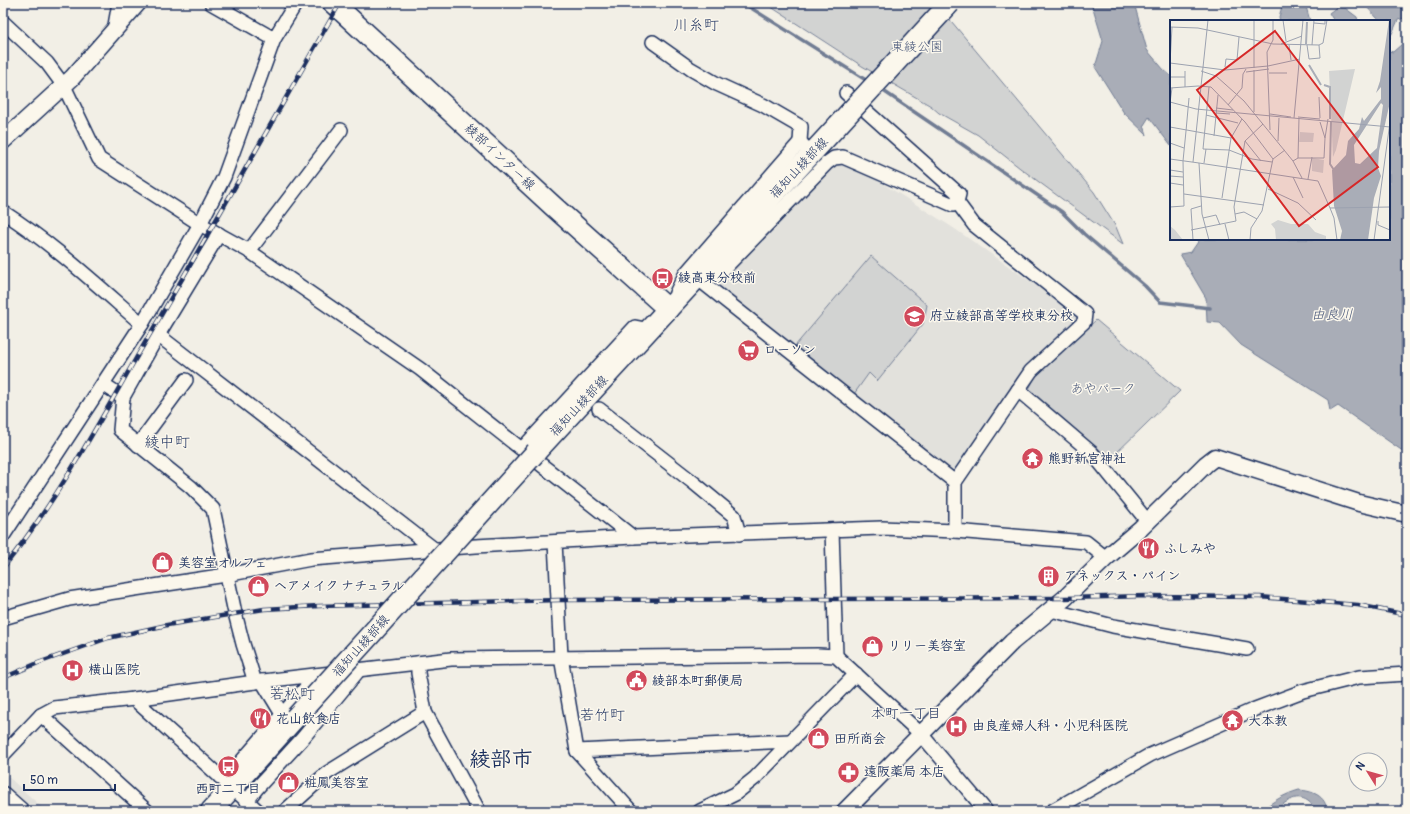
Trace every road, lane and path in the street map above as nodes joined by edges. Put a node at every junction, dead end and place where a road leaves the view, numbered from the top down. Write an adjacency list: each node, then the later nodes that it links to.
1 (119, 3): 8 (street)
2 (138, 3): 8 (street)
3 (211, 3): 9 (street)
4 (296, 3): 9 (street)
5 (333, 3): 21 (main road, 綾部インター線)
6 (950, 3): 20 (main road, 福知山綾部線, bridge)
7 (3, 22): 11 (street)
8 (114, 32): 11 (street)
9 (274, 39): 17 (street)
10 (653, 42): 21 (street)
11 (64, 86): 14 (street); 17 (street)
12 (846, 93): 15 (street)
13 (341, 130): 19 (street)
14 (3, 141)
15 (957, 202): 20 (street); 26 (street)
16 (3, 212): 22 (street)
17 (200, 224): 18 (street); 22 (street)
18 (219, 234): 19 (street); 23 (street)
19 (249, 251): 30 (street)
20 (697, 278): 21 (main road, 福知山綾部線); 31 (street)
21 (668, 309): 30 (main road, 福知山綾部線)
22 (142, 324): 25 (street)
23 (158, 335): 27 (street); 40 (street)
24 (186, 380): 29 (street)
25 (103, 384): 27 (street); 34 (street)
26 (1018, 390): 31 (street); 33 (street)
27 (123, 397): 29 (street)
28 (598, 409): 37 (street)
29 (138, 444): 42 (street)
30 (529, 451): 38 (street); 57 (main road, 福知山綾部線, bridge)
31 (955, 482): 36 (street)
32 (1407, 514): 33 (street)
33 (1148, 522): 41 (street)
34 (5, 529)
35 (832, 530): 36 (street); 37 (street); 46 (street)
36 (955, 531): 41 (street)
37 (739, 534): 38 (street)
38 (633, 537): 39 (street)
39 (555, 542): 40 (street); 47 (street)
40 (434, 549): 42 (street)
41 (1106, 558): 43 (street)
42 (226, 575): 44 (street); 53 (street)
43 (1051, 610): 45 (street); 58 (street)
44 (3, 618)
45 (1247, 649)
46 (836, 656): 47 (street); 50 (street)
47 (561, 657): 48 (street); 60 (street)
48 (418, 664): 49 (street); 55 (street)
49 (359, 670): 52 (street); 64 (street)
50 (856, 674): 58 (street); 59 (street)
51 (1407, 674): 75 (street)
52 (316, 675): 53 (street); 57 (street)
53 (258, 682): 54 (street); 57 (street)
54 (134, 699): 56 (street); 62 (street)
55 (425, 712): 69 (street); 70 (street)
56 (41, 714): 61 (street); 66 (street)
57 (289, 716): 62 (main road, 福知山綾部線)
58 (921, 734): 73 (street); 74 (street)
59 (790, 741): 60 (street); 72 (street)
60 (577, 751): 71 (street)
61 (3, 755)
62 (226, 782): 64 (street); 67 (main road, 福知山綾部線)
63 (3, 795): 65 (street)
64 (247, 801): 68 (street)
65 (21, 811)
66 (147, 811)
67 (211, 811)
68 (258, 811)
69 (285, 811)
70 (479, 811)
71 (631, 811)
72 (700, 811)
73 (845, 811)
74 (986, 811)
75 (1052, 811)

